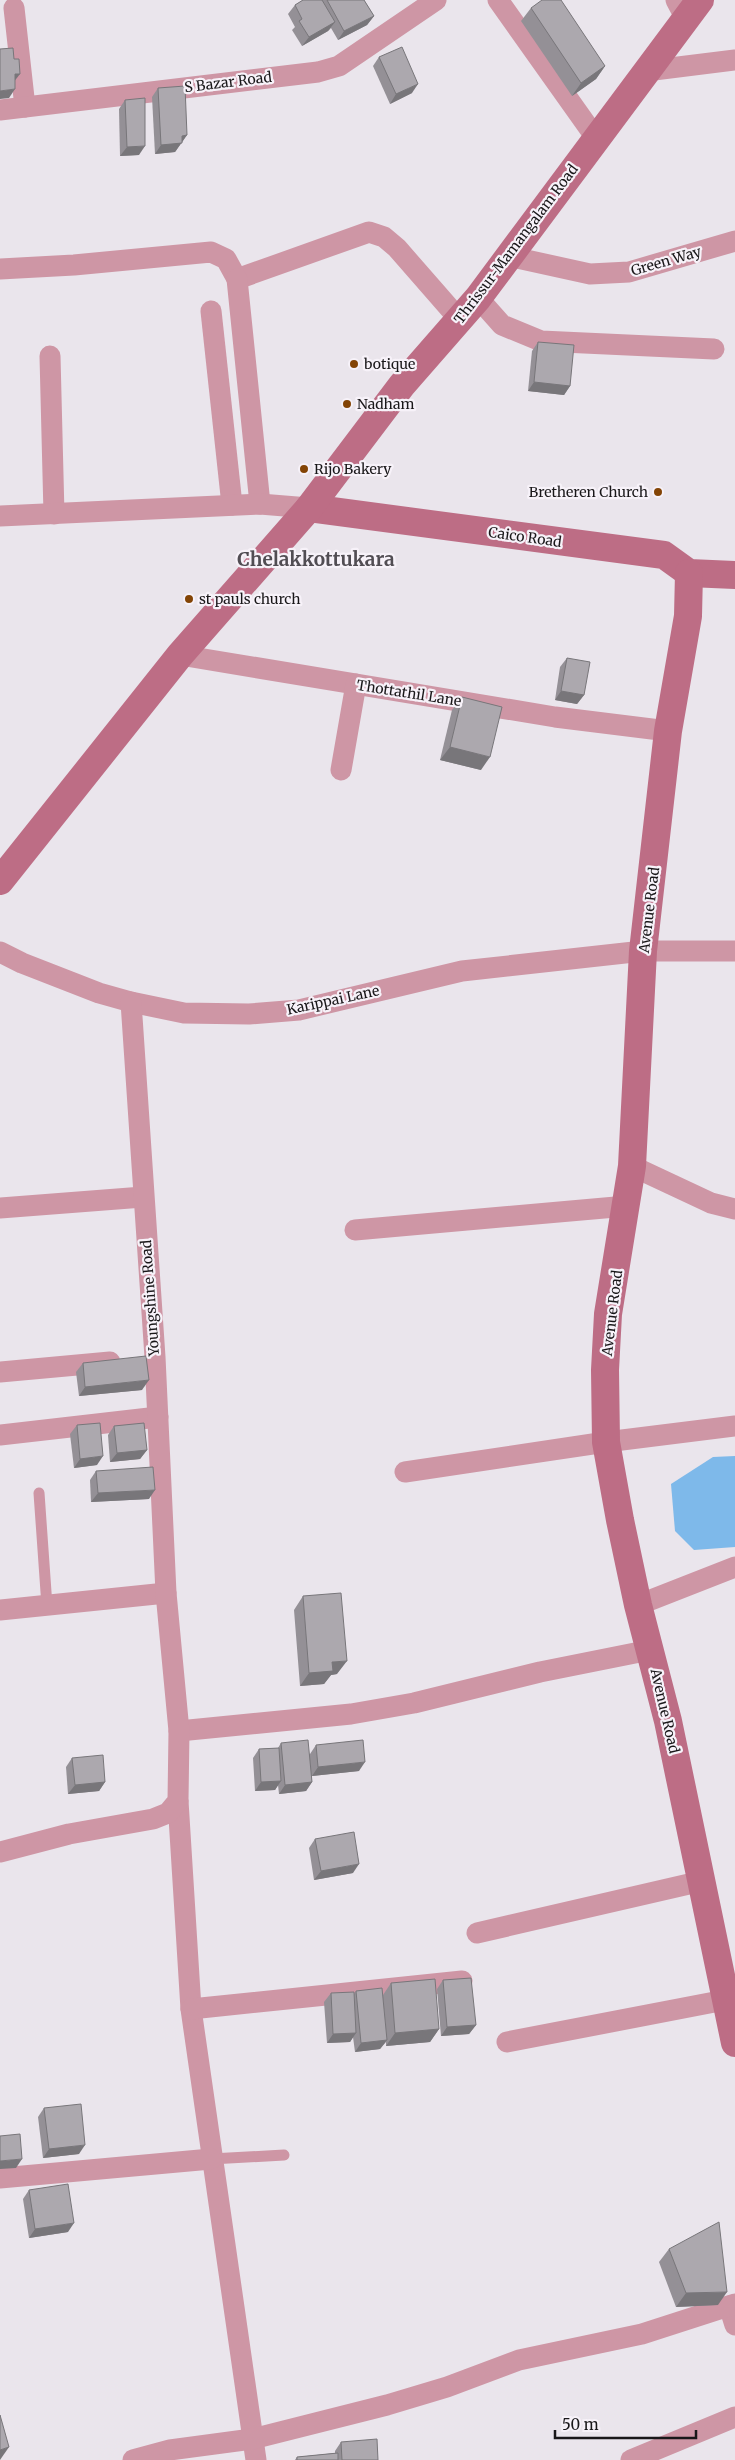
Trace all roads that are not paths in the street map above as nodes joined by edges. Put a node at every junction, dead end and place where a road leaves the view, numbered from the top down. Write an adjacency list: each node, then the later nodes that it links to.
1 (498, 0): 9 (street)
2 (431, 2): 7 (street, S Bazar Road)
3 (688, 6): 6 (street, Thrissur-Mamangalam Road)
4 (14, 8): 7 (street)
5 (735, 60): 6 (street)
6 (646, 71): 9 (street, Thrissur-Mamangalam Road)
7 (25, 107): 8 (street, S Bazar Road)
8 (0, 110)
9 (596, 138): 11 (street, Thrissur-Mamangalam Road)
10 (735, 241): 11 (street, Green Way)
11 (508, 256): 14 (street, Thrissur-Mamangalam Road)
12 (0, 269): 13 (street)
13 (237, 280): 16 (street); 19 (street)
14 (478, 298): 16 (street, Thrissur-Mamangalam Road); 17 (street)
15 (211, 310): 20 (street)
16 (459, 319): 21 (street, Thrissur-Mamangalam Road)
17 (714, 349)
18 (50, 356): 22 (street)
19 (260, 504): 20 (street); 21 (street)
20 (232, 505): 22 (street)
21 (310, 508): 24 (street, Caico Road); 26 (street, Thrissur-Mamangalam Road)
22 (54, 514): 23 (street)
23 (0, 516)
24 (688, 573): 25 (street); 28 (street, Avenue Road)
25 (735, 575)
26 (180, 655): 27 (street, Thottathil Lane); 30 (street, Thrissur-Mamangalam Road)
27 (356, 684): 28 (street, Thottathil Lane); 29 (street)
28 (668, 731): 31 (street, Avenue Road)
29 (340, 770)
30 (0, 881)
31 (643, 951): 32 (street, Karippai Lane); 34 (street, Karippai Lane); 35 (street, Avenue Road)
32 (735, 951)
33 (0, 952): 34 (street, Karippai Lane)
34 (131, 1002): 36 (street, Youngshine Road)
35 (632, 1166): 37 (street, Avenue Road); 39 (street)
36 (143, 1197): 38 (street); 41 (street, Youngshine Road)
37 (627, 1206): 40 (street); 46 (street, Avenue Road)
38 (0, 1208)
39 (735, 1209)
40 (355, 1230)
41 (139, 1359): 42 (street); 43 (street, Youngshine Road)
42 (0, 1372)
43 (158, 1417): 45 (street); 50 (street, Youngshine Road)
44 (735, 1426): 46 (street)
45 (0, 1435)
46 (606, 1442): 47 (street); 51 (street, Avenue Road)
47 (405, 1472)
48 (39, 1493): 52 (lane)
49 (735, 1567): 51 (street)
50 (166, 1593): 52 (street); 55 (street, Youngshine Road)
51 (638, 1605): 54 (street, Avenue Road)
52 (47, 1606): 53 (street)
53 (0, 1610)
54 (650, 1650): 55 (street); 58 (street, Avenue Road)
55 (179, 1731): 56 (street, Youngshine Road)
56 (178, 1800): 57 (street); 62 (street, Youngshine Road)
57 (0, 1852)
58 (702, 1881): 59 (street); 61 (street, Avenue Road)
59 (477, 1933)
60 (462, 1981): 62 (street)
61 (725, 2000): 63 (street); 64 (street, Avenue Road)
62 (191, 2009): 66 (street, Youngshine Road)
63 (508, 2042)
64 (735, 2043)
65 (284, 2155): 66 (lane)
66 (211, 2159): 67 (street); 70 (street, Youngshine Road)
67 (0, 2178)
68 (733, 2312): 70 (street)
69 (735, 2417): 73 (street)
70 (252, 2439): 71 (street); 72 (street, Youngshine Road)
71 (133, 2460)
72 (256, 2460)
73 (631, 2460)

